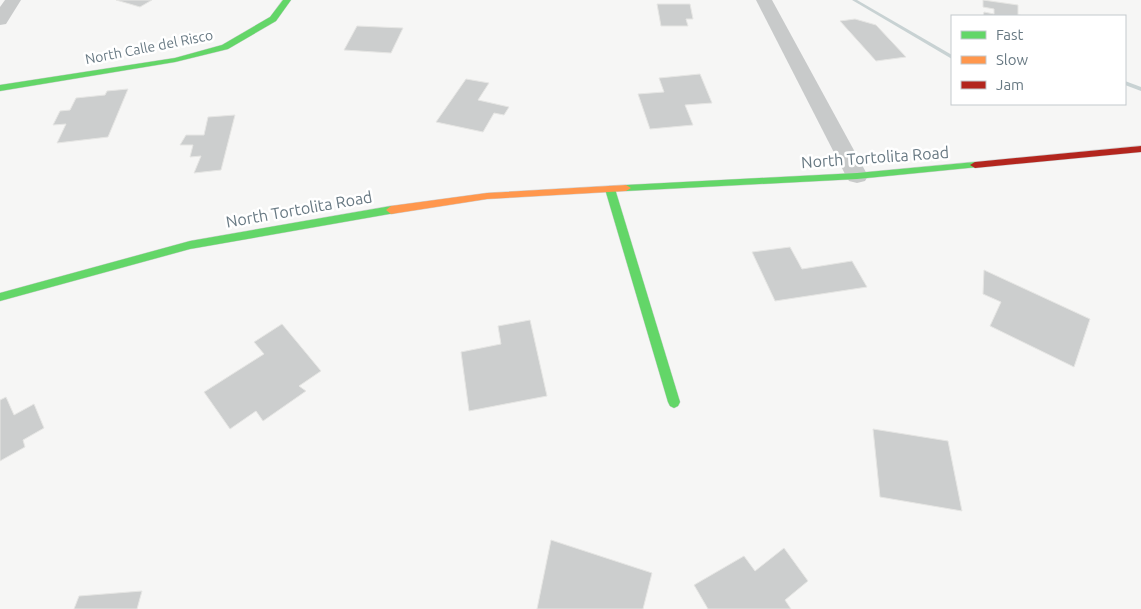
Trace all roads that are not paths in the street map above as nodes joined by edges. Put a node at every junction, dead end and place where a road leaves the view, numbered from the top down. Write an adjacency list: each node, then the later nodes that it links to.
1 (13, 0): 4 (street)
2 (287, 0): 5 (street, North Calle del Risco)
3 (764, 0): 7 (street)
4 (0, 20)
5 (0, 88)
6 (1141, 149): 7 (street, North Tortolita Road)
7 (857, 176): 8 (street, North Tortolita Road)
8 (610, 189): 9 (street, North Tortolita Road); 10 (street)
9 (0, 297)
10 (674, 402)

